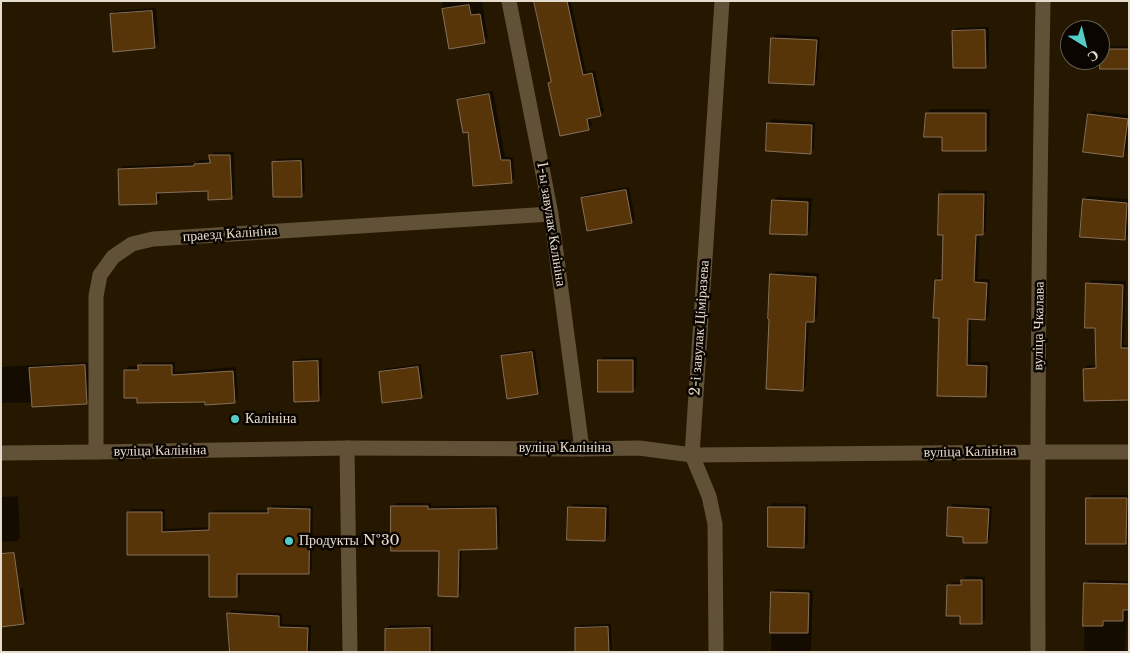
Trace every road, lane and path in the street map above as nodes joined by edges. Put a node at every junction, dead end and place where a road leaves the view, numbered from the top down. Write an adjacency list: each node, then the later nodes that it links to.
1 (509, 1): 4 (street, 1-ы завулак Калініна)
2 (722, 1): 11 (street, 2-і завулак Ціміразева)
3 (1044, 1): 8 (street, вуліца Чкалава)
4 (551, 214): 6 (street, 1-ы завулак Калініна); 7 (street, праезд Калініна)
5 (346, 448): 6 (street, вуліца Калініна); 7 (street, вуліца Калініна); 12 (street)
6 (582, 449): 11 (street, вуліца Калініна)
7 (96, 452): 10 (street, вуліца Калініна)
8 (1037, 452): 9 (street, вуліца Калініна); 11 (street, вуліца Калініна); 14 (street, вуліца Чкалава)
9 (1129, 452)
10 (1, 453)
11 (692, 455): 13 (street, 2-і завулак Ціміразева)
12 (350, 652)
13 (716, 652)
14 (1038, 652)

